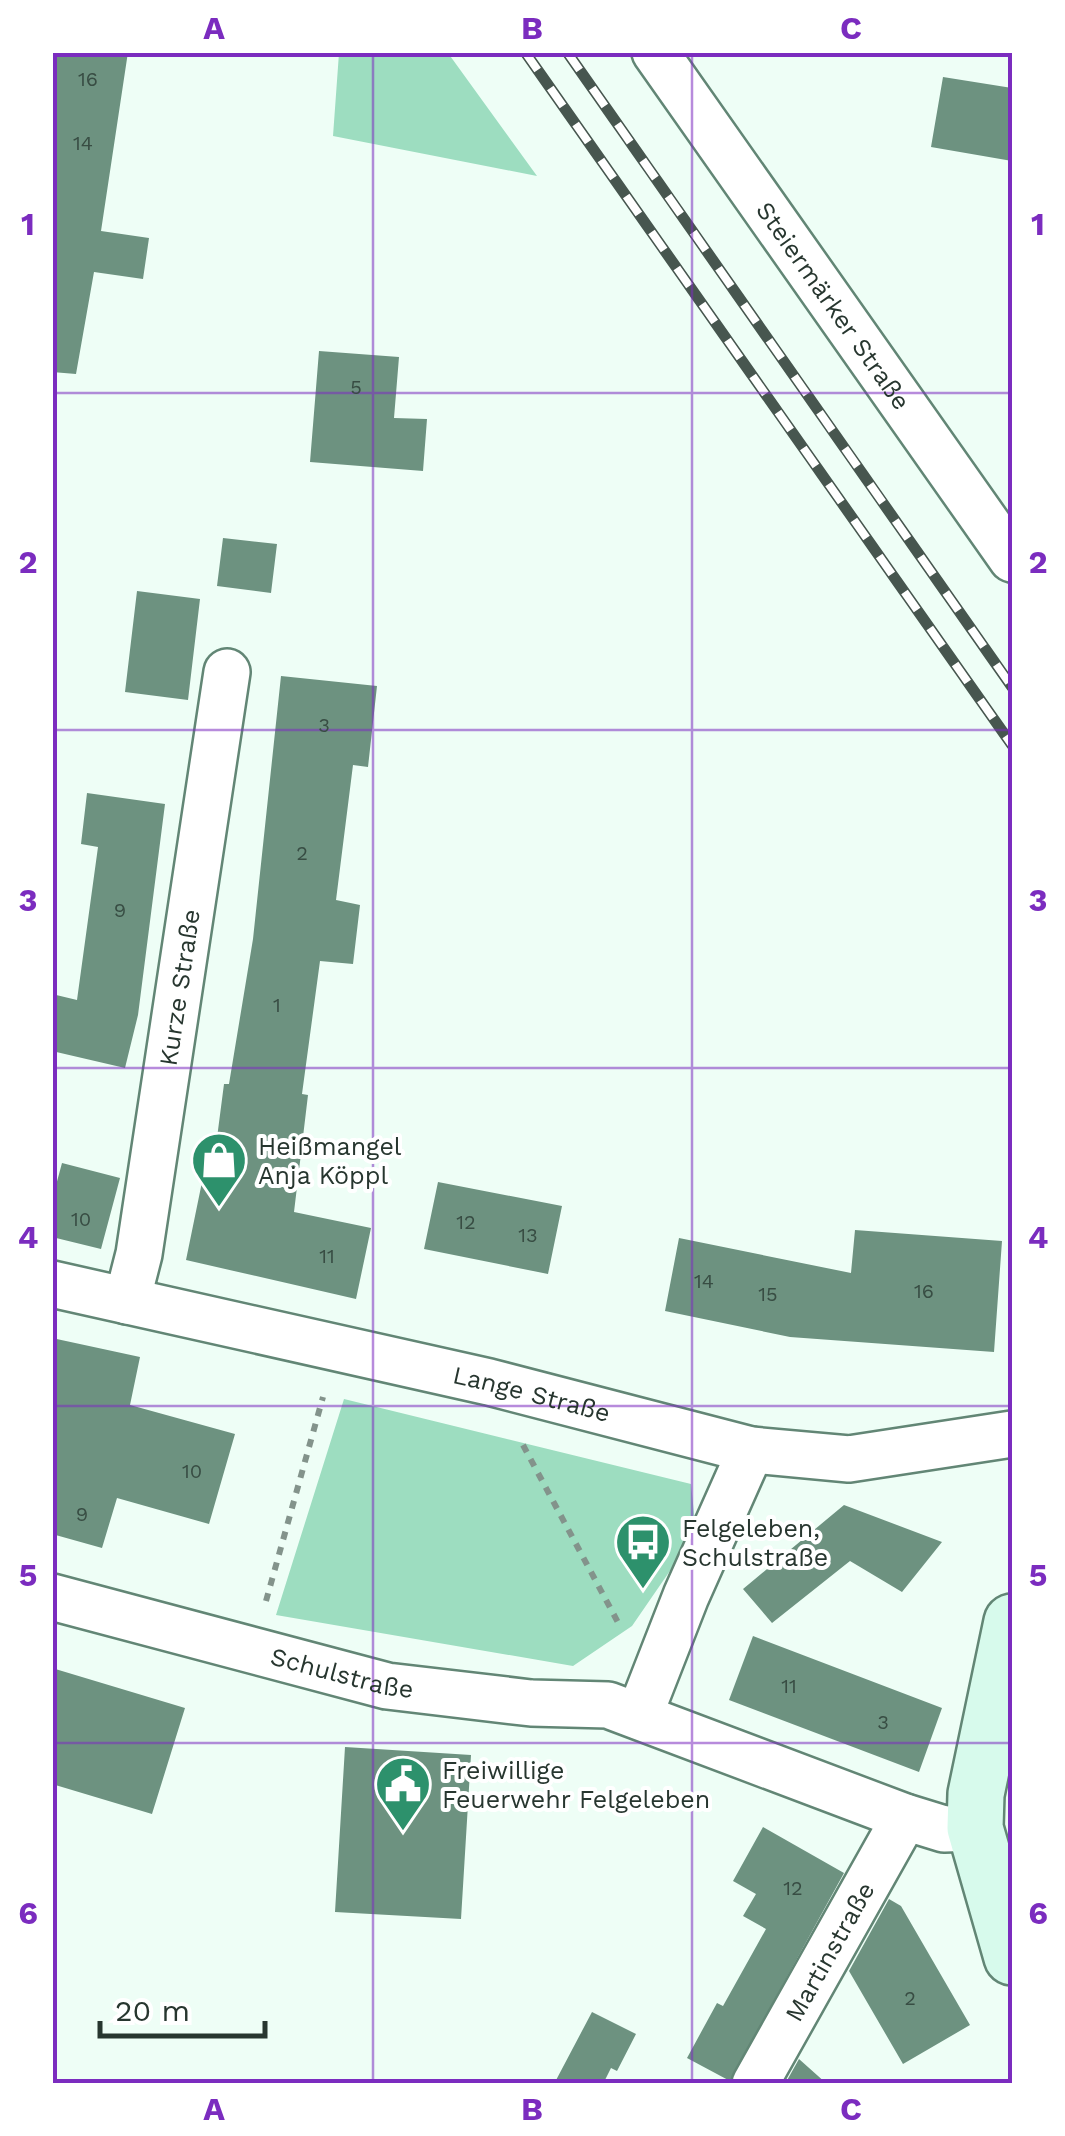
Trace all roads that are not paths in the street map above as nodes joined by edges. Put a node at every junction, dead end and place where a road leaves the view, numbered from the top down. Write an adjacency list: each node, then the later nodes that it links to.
1 (656, 52): 2 (street, Steiermärker Straße)
2 (1012, 559)
3 (227, 672): 5 (street, Kurze Straße)
4 (52, 1284): 5 (street, Lange Straße)
5 (128, 1301): 7 (street, Lange Straße)
6 (1012, 1434): 7 (street, Lange Straße)
7 (751, 1450): 10 (street)
8 (52, 1596): 10 (street, Schulstraße)
9 (1012, 1622): 12 (street)
10 (639, 1716): 11 (street, Schulstraße)
11 (905, 1818): 12 (street, Schulstraße); 14 (street, Martinstraße)
12 (974, 1828): 13 (street)
13 (1012, 1957)
14 (754, 2084)

